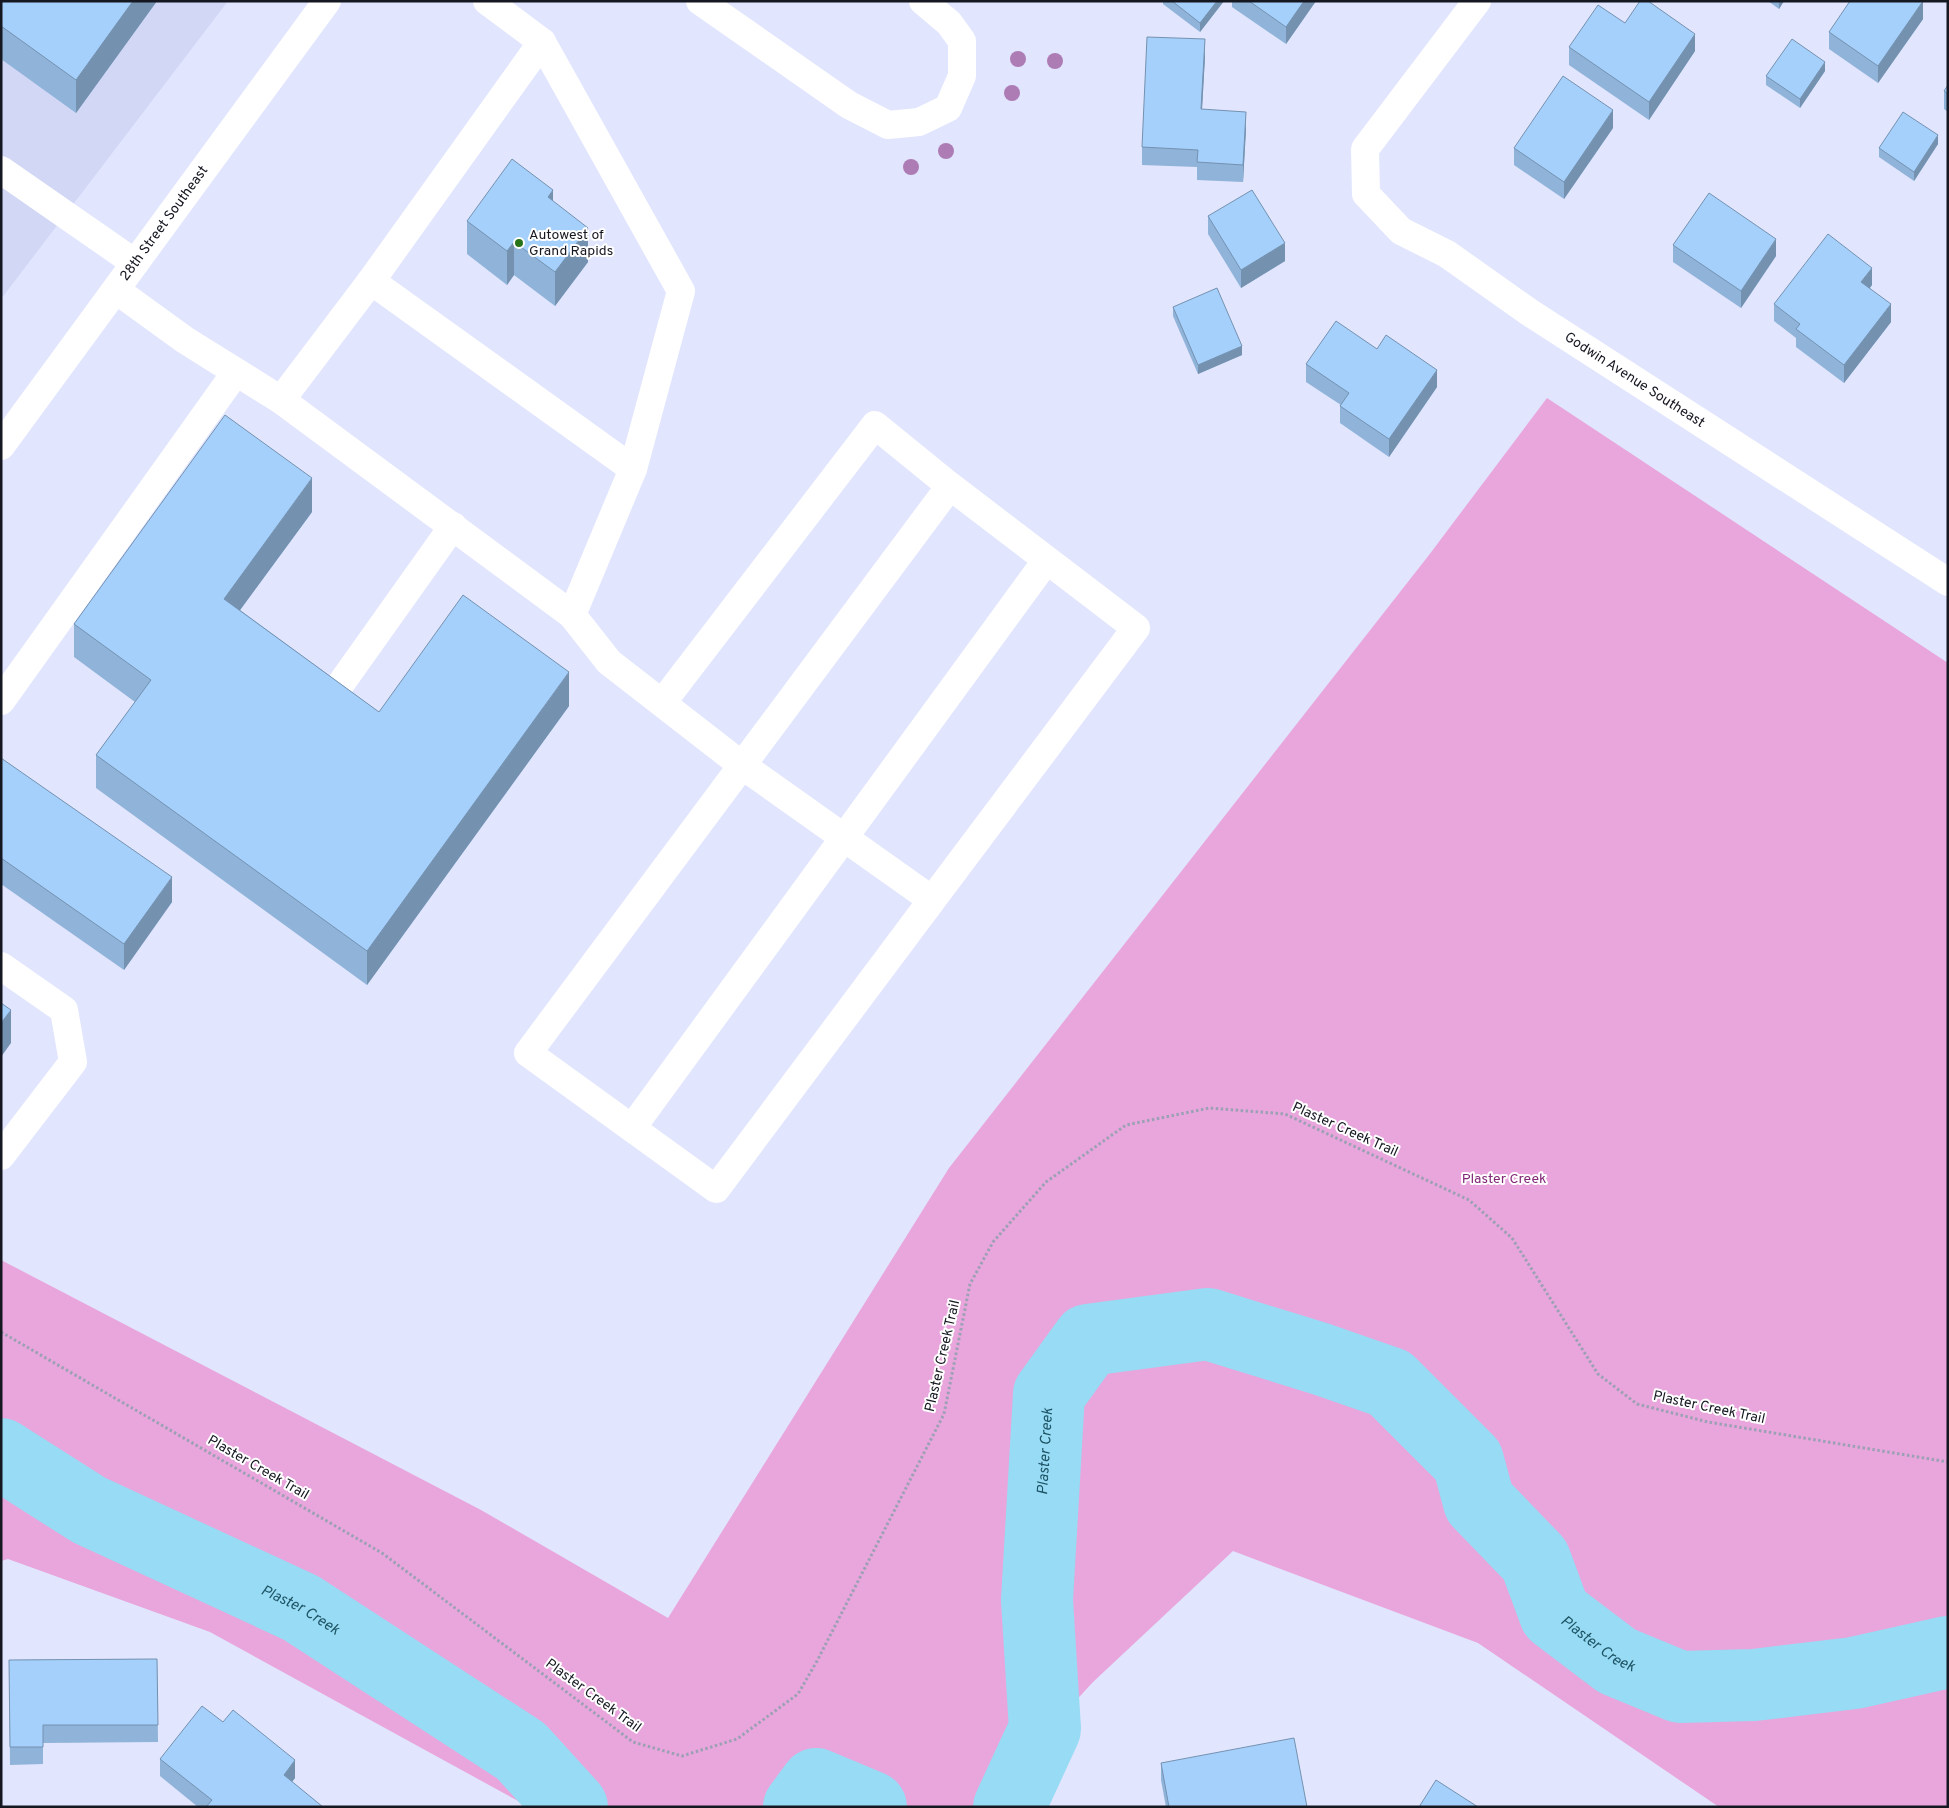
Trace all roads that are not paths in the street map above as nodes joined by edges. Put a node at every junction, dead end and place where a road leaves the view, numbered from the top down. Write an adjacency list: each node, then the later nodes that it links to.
1 (327, 1): 8 (street, 28th Street Southeast)
2 (487, 1): 6 (street)
3 (700, 1): 4 (street)
4 (923, 1)
5 (1477, 1): 18 (street, Godwin Avenue Southeast)
6 (542, 42): 9 (street); 14 (street)
7 (3, 175): 8 (street)
8 (136, 263): 10 (street, 28th Street Southeast)
9 (371, 281): 12 (street); 14 (street)
10 (116, 290): 11 (street); 13 (street, 28th Street Southeast)
11 (236, 372): 12 (street); 21 (street)
12 (282, 400): 16 (street)
13 (1, 446)
14 (633, 469): 19 (street)
15 (950, 486): 17 (street); 22 (street); 23 (street)
16 (453, 526): 19 (street); 20 (street)
17 (1046, 561): 24 (street); 25 (street)
18 (1948, 582)
19 (572, 615): 22 (street)
20 (335, 692)
21 (1, 701)
22 (662, 703): 23 (street)
23 (743, 766): 24 (street); 27 (street)
24 (843, 837): 25 (street); 27 (street)
25 (932, 900): 27 (street)
26 (1, 966): 28 (street)
27 (632, 1128)
28 (1, 1156)

